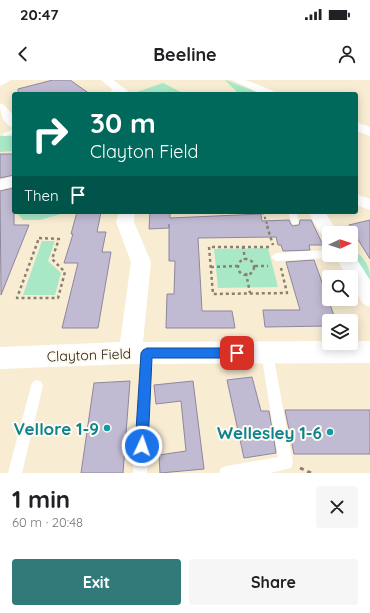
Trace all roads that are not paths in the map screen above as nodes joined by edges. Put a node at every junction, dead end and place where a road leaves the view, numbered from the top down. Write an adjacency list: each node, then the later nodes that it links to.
1 (106, 80): 3 (street)
2 (237, 80): 4 (street)
3 (119, 92)
4 (267, 92)
5 (1, 110): 6 (street)
6 (12, 122)
7 (358, 127): 9 (street)
8 (12, 132): 10 (lane)
9 (370, 132)
10 (5, 134)
11 (12, 182): 12 (street)
12 (0, 184)
13 (358, 200): 14 (street)
14 (370, 205)
15 (127, 214): 25 (street)
16 (293, 214): 18 (lane)
17 (317, 214): 19 (street)
18 (295, 222)
19 (325, 226)
20 (322, 254): 21 (lane)
21 (276, 257)
22 (348, 262): 23 (street)
23 (370, 298)
24 (370, 352): 26 (street, Clayton Field)
25 (139, 353): 26 (street, Clayton Field); 27 (street, Clayton Field); 30 (lane)
26 (267, 353): 31 (lane)
27 (0, 358)
28 (37, 386): 29 (lane)
29 (15, 473)
30 (140, 473)
31 (226, 473)

